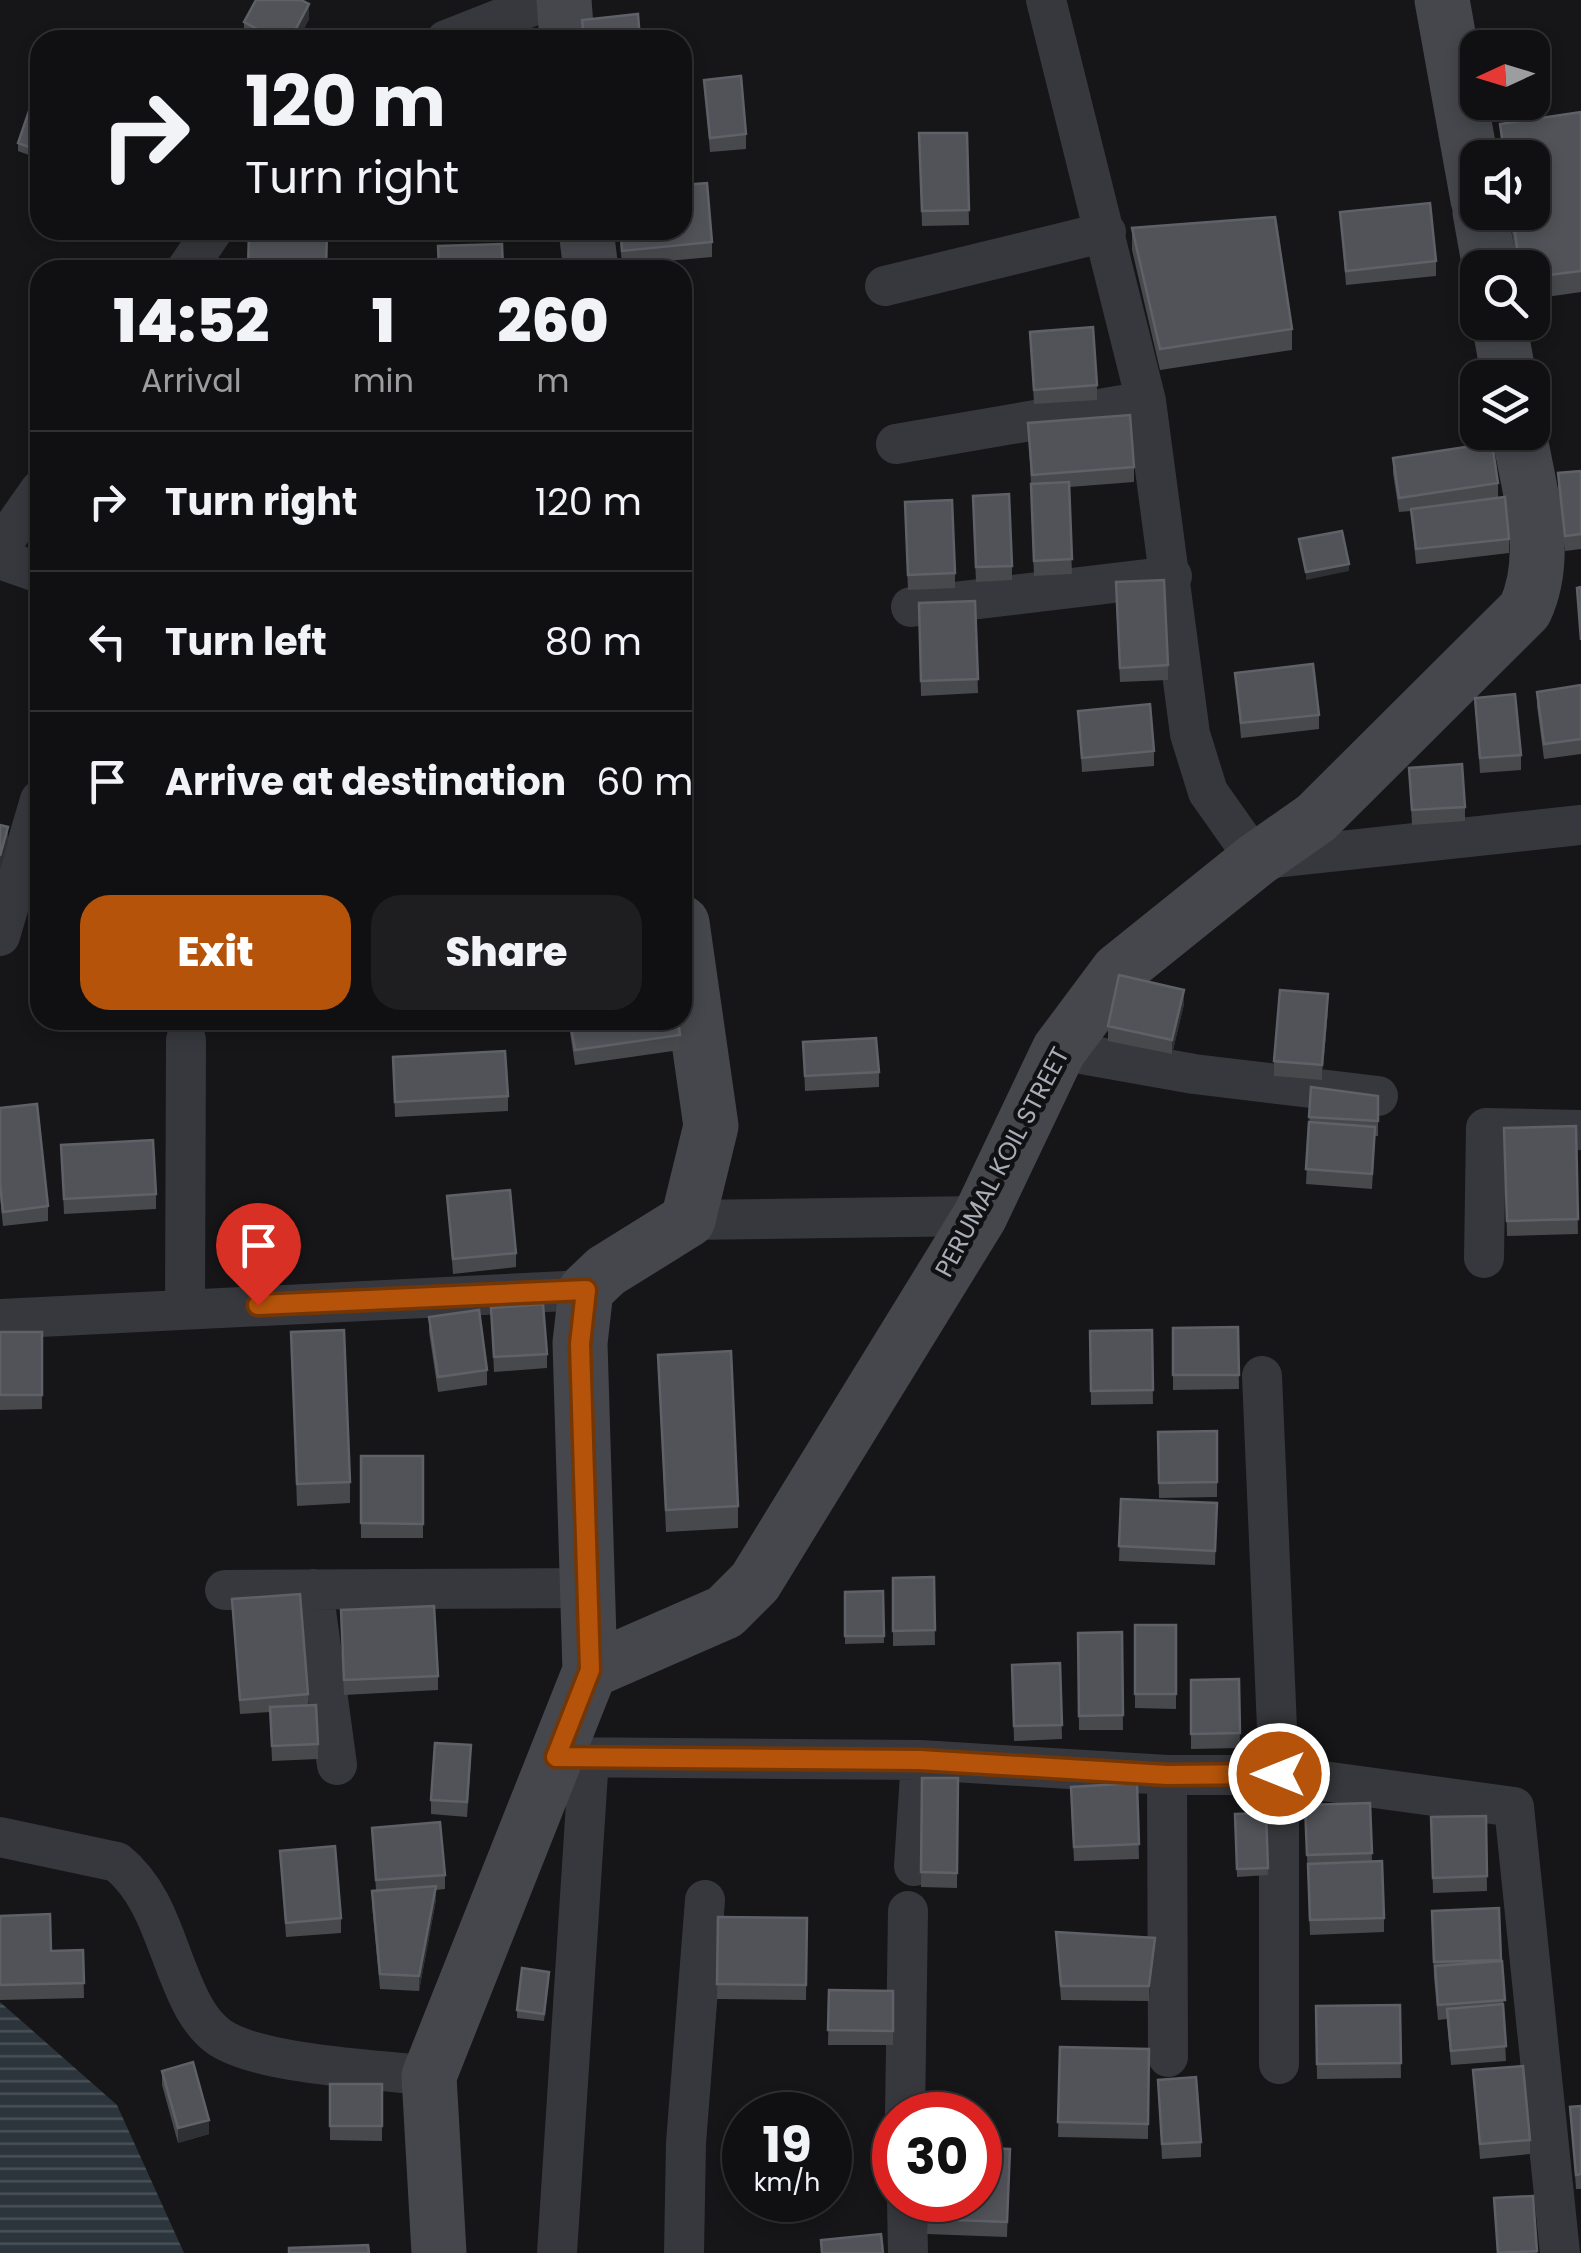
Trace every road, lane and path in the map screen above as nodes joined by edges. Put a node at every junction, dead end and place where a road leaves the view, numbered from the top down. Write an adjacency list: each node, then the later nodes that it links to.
1 (548, 0): 5 (street)
2 (564, 0): 6 (street)
3 (1046, 0): 8 (street)
4 (1442, 0): 7 (street)
5 (472, 30)
6 (566, 30)
7 (1467, 140)
8 (1106, 232): 9 (street); 10 (street)
9 (885, 286)
10 (1146, 400): 11 (street); 17 (street)
11 (896, 444)
12 (1522, 450): 21 (street, PERUMAL KOIL STREET)
13 (30, 504): 14 (street)
14 (0, 548)
15 (0, 559): 16 (street)
16 (30, 570)
17 (1172, 576): 18 (street); 21 (street)
18 (911, 608)
19 (1581, 825): 21 (street)
20 (30, 834): 22 (street)
21 (1256, 860): 25 (street, PERUMAL KOIL STREET)
22 (0, 936)
23 (692, 993): 29 (street)
24 (186, 1040): 32 (street)
25 (1058, 1050): 26 (street); 28 (street, PERUMAL KOIL STREET)
26 (1378, 1096)
27 (1581, 1130): 30 (street)
28 (980, 1216): 29 (street); 38 (street, PERUMAL KOIL STREET)
29 (688, 1220): 31 (street)
30 (1484, 1258)
31 (586, 1290): 32 (street); 35 (street)
32 (185, 1308): 33 (street)
33 (0, 1319)
34 (1262, 1376): 42 (street)
35 (588, 1588): 37 (street); 38 (street)
36 (226, 1590): 37 (street)
37 (313, 1590): 41 (street)
38 (590, 1670): 39 (street)
39 (572, 1757): 40 (street); 50 (street); 54 (street)
40 (920, 1760): 43 (street); 45 (street)
41 (337, 1765)
42 (1279, 1774): 43 (street); 49 (street); 57 (street)
43 (1167, 1775): 48 (street)
44 (0, 1837): 50 (street)
45 (914, 1866)
46 (705, 1900): 55 (street)
47 (908, 1911): 51 (street)
48 (1168, 2057)
49 (1279, 2064)
50 (428, 2076): 53 (street)
51 (905, 2092)
52 (907, 2222): 56 (street)
53 (439, 2253)
54 (557, 2253)
55 (684, 2253)
56 (908, 2253)
57 (1560, 2253)

